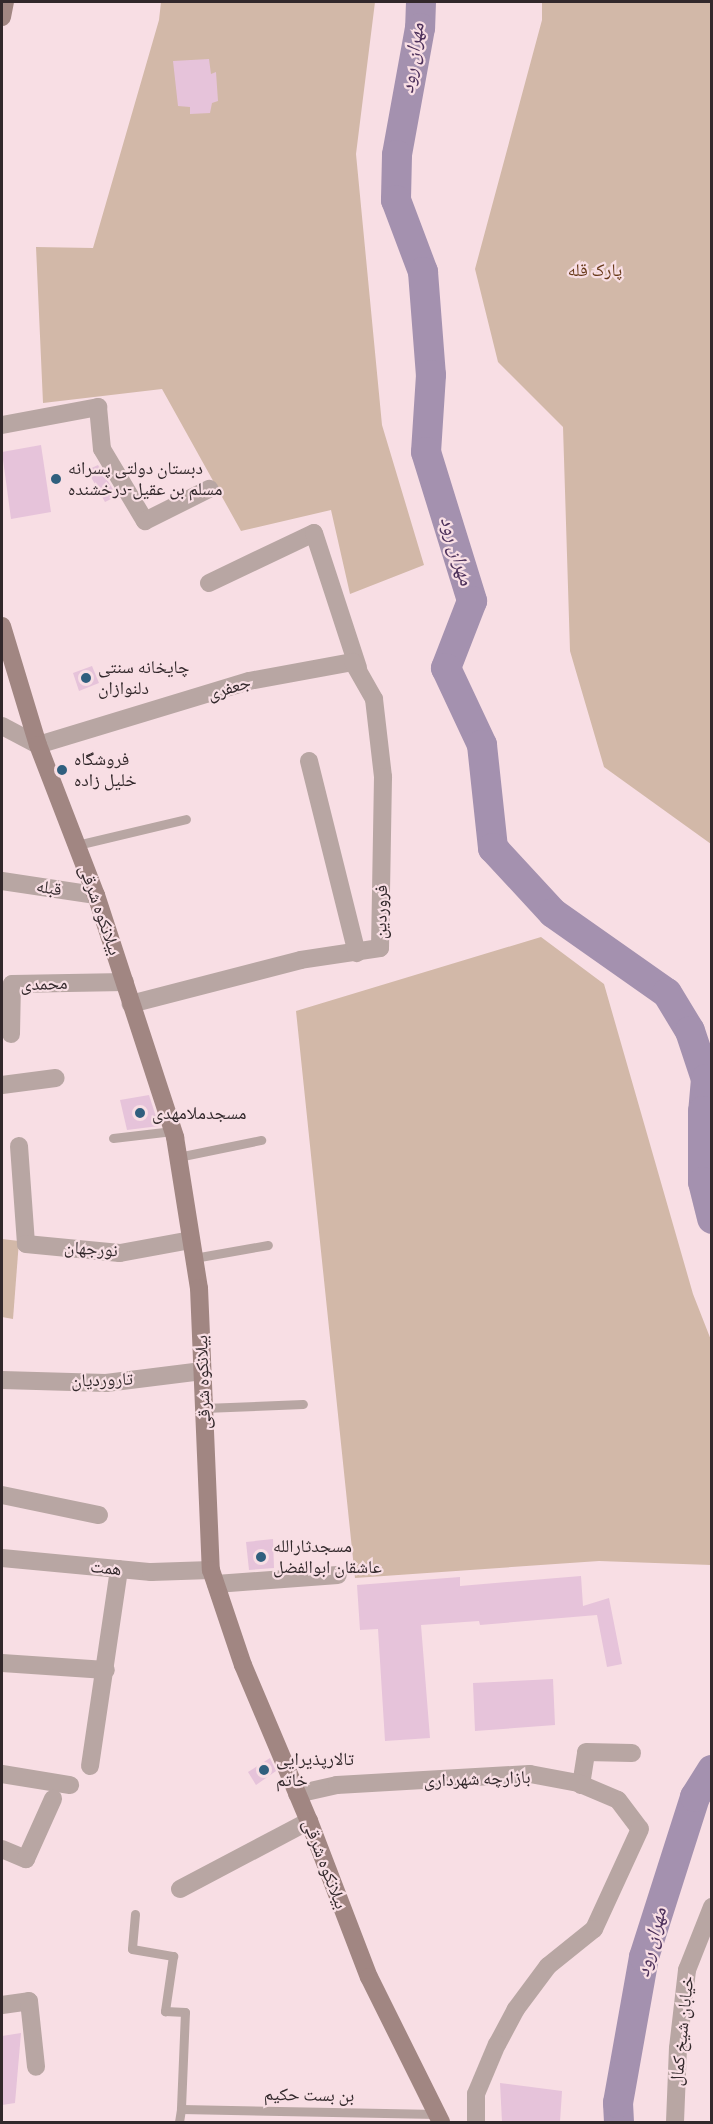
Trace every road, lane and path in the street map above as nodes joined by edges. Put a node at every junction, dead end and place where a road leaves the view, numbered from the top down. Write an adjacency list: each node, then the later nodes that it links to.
1 (5, 2): 2 (main road)
2 (2, 17)
3 (2, 425): 4 (street)
4 (209, 489)
5 (209, 584): 7 (street)
6 (2, 626): 9 (main road, بیلانکوه شرقی)
7 (356, 665): 9 (street, جعفری); 15 (street, فروردین)
8 (2, 726): 9 (street)
9 (38, 745): 12 (main road, بیلانکوه شرقی)
10 (309, 761): 15 (street)
11 (186, 819): 12 (lane)
12 (76, 845): 14 (main road, بیلانکوه شرقی)
13 (2, 881): 14 (street, قبله)
14 (96, 895): 16 (main road, بیلانکوه شرقی)
15 (357, 953): 17 (street, فروردین)
16 (124, 982): 17 (main road, بیلانکوه شرقی); 18 (street, محمدی)
17 (132, 1004): 21 (main road, بیلانکوه شرقی)
18 (11, 1034)
19 (56, 1078): 20 (street)
20 (2, 1085)
21 (172, 1131): 22 (lane); 25 (main road, بیلانکوه شرقی)
22 (112, 1138)
23 (261, 1140): 25 (lane)
24 (19, 1146): 27 (street, نورجهان)
25 (178, 1157): 27 (main road, بیلانکوه شرقی)
26 (268, 1245): 27 (lane)
27 (192, 1249): 28 (main road, بیلانکوه شرقی)
28 (202, 1371): 29 (street, تاروردیان); 31 (main road, بیلانکوه شرقی)
29 (2, 1380)
30 (303, 1404): 31 (lane)
31 (204, 1408): 37 (main road, بیلانکوه شرقی)
32 (2, 1495): 33 (street)
33 (99, 1515)
34 (2, 1558): 35 (street, همت)
35 (118, 1569): 37 (street, همت); 39 (street)
36 (338, 1575): 37 (street, همت)
37 (213, 1577): 45 (main road, بیلانکوه شرقی)
38 (2, 1663): 39 (street)
39 (106, 1670): 41 (street)
40 (632, 1753): 44 (street)
41 (90, 1766)
42 (2, 1774): 43 (street)
43 (70, 1785)
44 (581, 1785): 45 (street, بازارچه شهرداری); 57 (street, بازارچه شهرداری)
45 (297, 1794): 47 (main road, بیلانکوه شرقی)
46 (53, 1799): 48 (street)
47 (309, 1821): 49 (street); 55 (main road, بیلانکوه شرقی)
48 (2, 1849)
49 (180, 1889)
50 (711, 1907): 58 (street, خیابان شیخ کمال)
51 (135, 1914): 54 (lane)
52 (2, 2005): 53 (street)
53 (36, 2067)
54 (181, 2109): 55 (lane, بن بست حکیم); 56 (lane)
55 (439, 2118)
56 (179, 2122)
57 (476, 2122)
58 (675, 2122)

